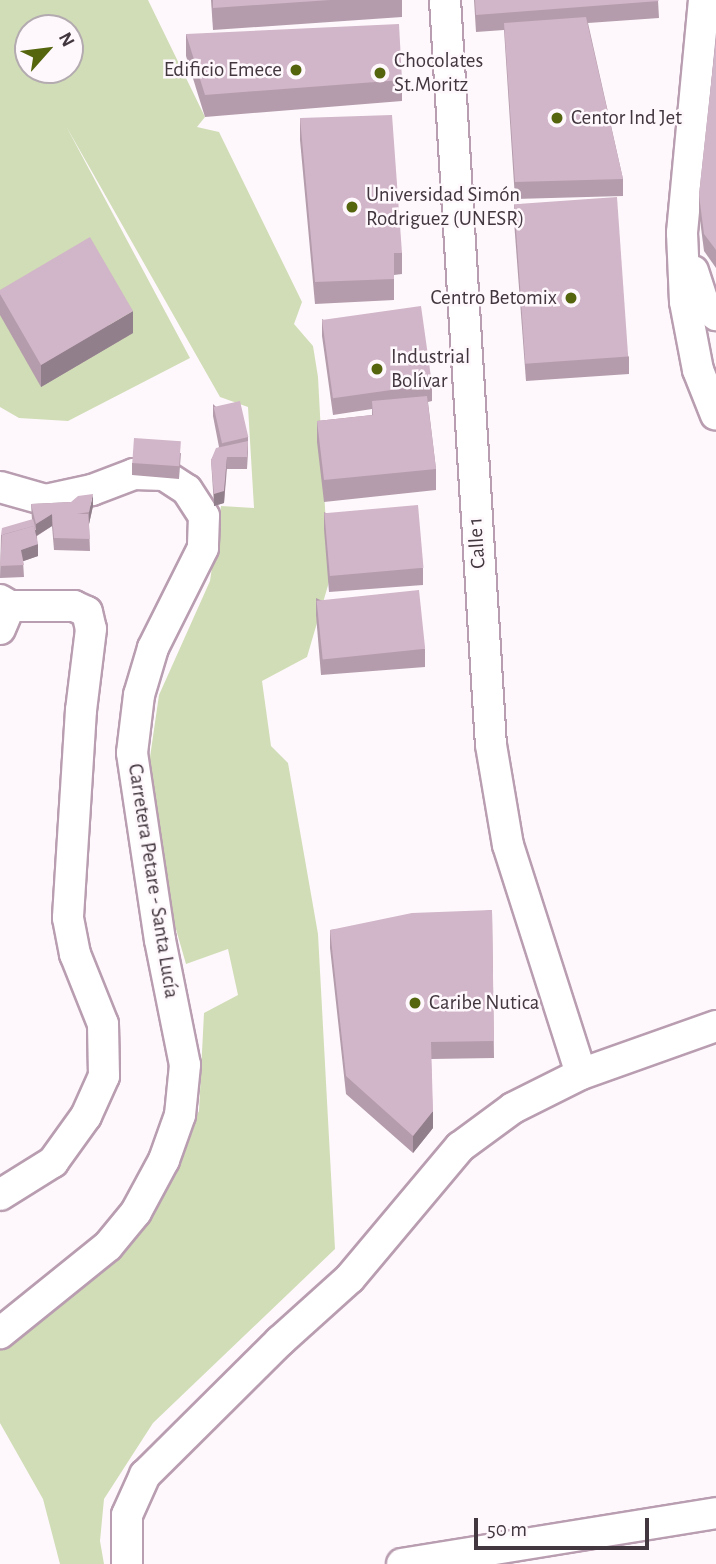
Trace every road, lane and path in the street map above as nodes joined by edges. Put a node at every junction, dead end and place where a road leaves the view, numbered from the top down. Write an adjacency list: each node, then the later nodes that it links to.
1 (445, 0): 10 (street, Calle 1)
2 (704, 0): 3 (street)
3 (682, 233): 4 (street); 5 (street)
4 (716, 315)
5 (707, 360): 6 (street)
6 (716, 415)
7 (0, 487): 12 (street, Carretera Petare - Santa Lucía)
8 (3, 611): 11 (street)
9 (716, 1026): 10 (street)
10 (581, 1074): 14 (street)
11 (0, 1195)
12 (0, 1333)
13 (716, 1513): 15 (street)
14 (127, 1564)
15 (402, 1564)

